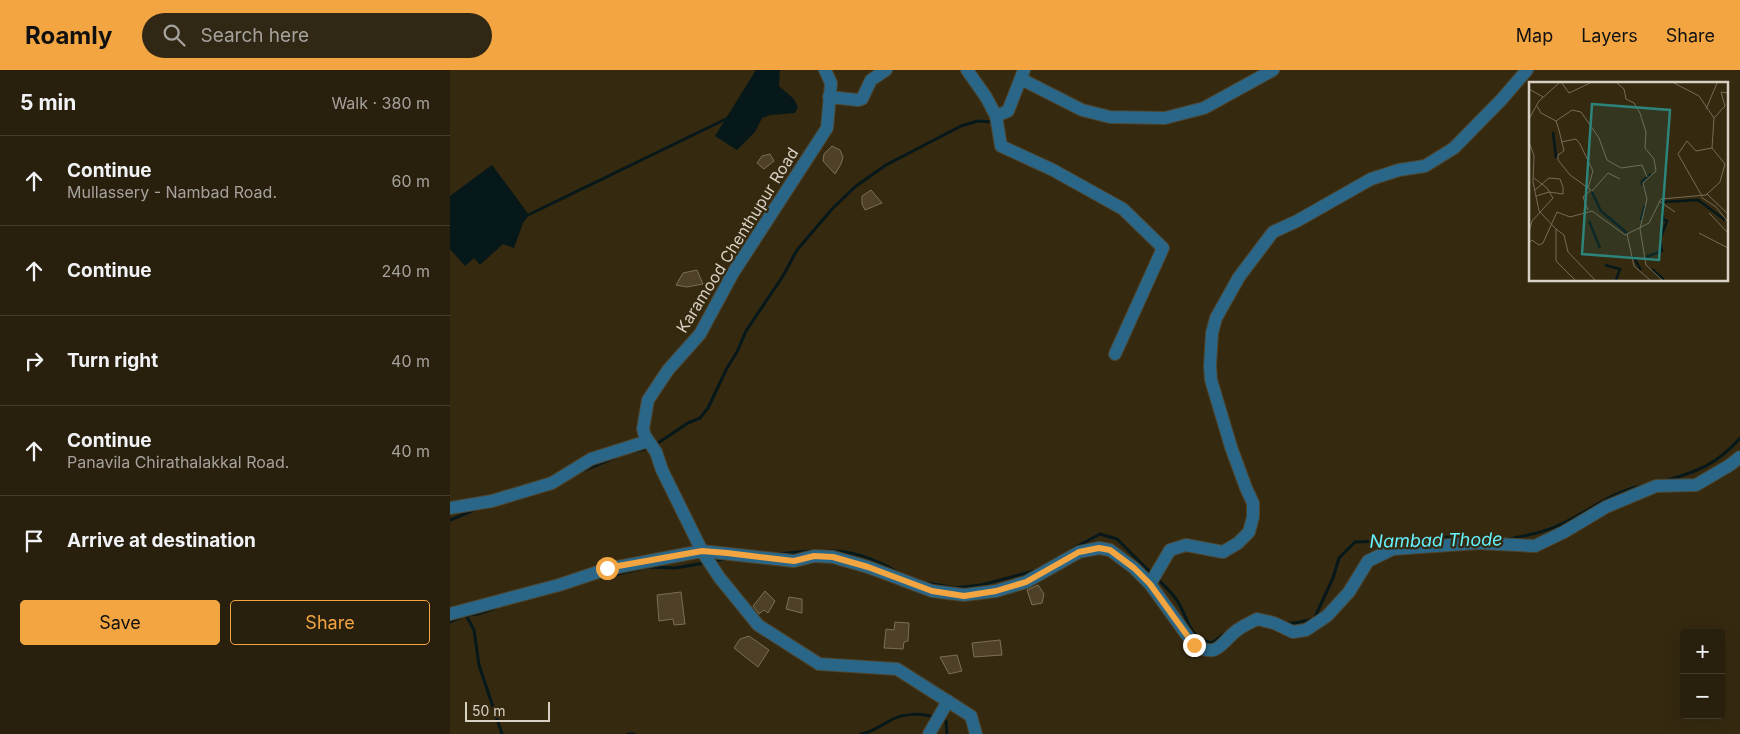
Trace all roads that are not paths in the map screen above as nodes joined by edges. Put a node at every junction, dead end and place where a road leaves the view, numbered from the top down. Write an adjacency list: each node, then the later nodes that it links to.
1 (825, 70): 7 (street, Karamood Chenthupur Road)
2 (886, 70): 7 (street)
3 (967, 70): 8 (street)
4 (1272, 70): 6 (street)
5 (1526, 70): 14 (street)
6 (1022, 75): 8 (street)
7 (829, 97): 10 (street, Karamood Chenthupur Road)
8 (993, 110): 9 (street)
9 (1115, 354)
10 (651, 444): 12 (street); 13 (street, Karamood Chenthupur Road)
11 (1740, 457): 14 (street)
12 (450, 508)
13 (704, 554): 14 (street); 15 (street); 16 (street, Karamood Chenthupur Road)
14 (1150, 584)
15 (450, 614)
16 (948, 701): 17 (street); 18 (street, Karamood Chenthupur Road)
17 (929, 734)
18 (976, 734)

